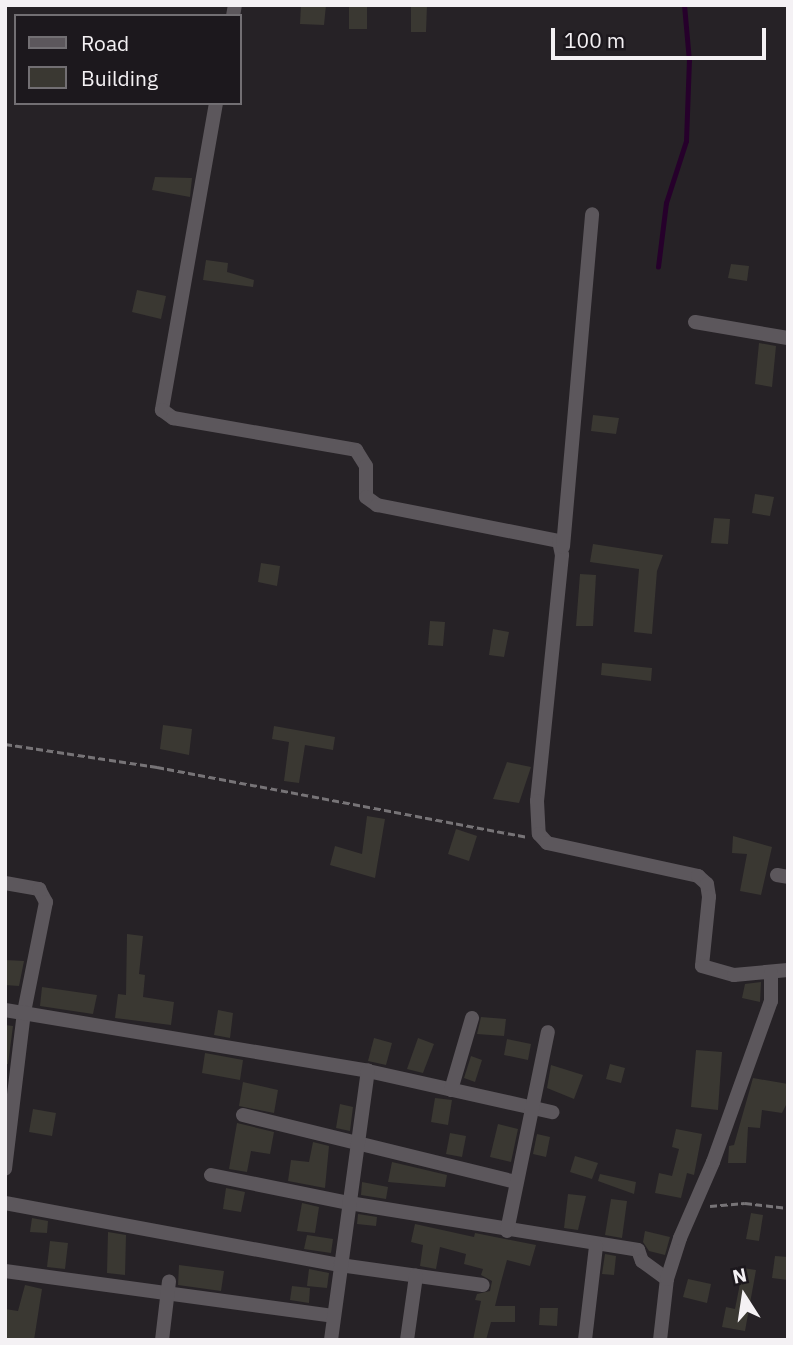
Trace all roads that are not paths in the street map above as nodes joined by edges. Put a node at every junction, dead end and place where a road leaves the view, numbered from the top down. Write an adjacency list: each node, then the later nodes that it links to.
1 (216, 105): 5 (street)
2 (592, 215): 5 (street)
3 (695, 323): 4 (street)
4 (788, 338)
5 (562, 547): 8 (street)
6 (5, 883): 10 (street)
7 (788, 970): 8 (street)
8 (771, 973): 31 (street)
9 (5, 1010): 10 (street)
10 (24, 1012): 13 (street); 14 (street)
11 (472, 1018): 15 (street)
12 (548, 1032): 16 (street)
13 (368, 1071): 15 (street); 20 (street)
14 (10, 1080): 19 (street)
15 (451, 1090): 16 (street)
16 (529, 1109): 17 (street); 23 (street)
17 (552, 1112)
18 (243, 1115): 20 (street)
19 (7, 1142): 21 (street)
20 (358, 1144): 23 (street); 25 (street)
21 (5, 1169)
22 (211, 1175): 25 (street)
23 (515, 1182): 26 (street)
24 (5, 1203): 28 (street)
25 (349, 1203): 26 (street); 28 (street)
26 (507, 1231): 27 (street)
27 (596, 1246): 31 (street); 38 (street)
28 (340, 1265): 30 (street); 34 (street)
29 (5, 1271): 33 (street)
30 (416, 1276): 32 (street); 37 (street)
31 (667, 1279): 39 (street)
32 (483, 1285)
33 (168, 1288): 34 (street); 35 (street)
34 (333, 1317): 36 (street)
35 (162, 1340)
36 (331, 1340)
37 (407, 1340)
38 (585, 1340)
39 (660, 1340)

